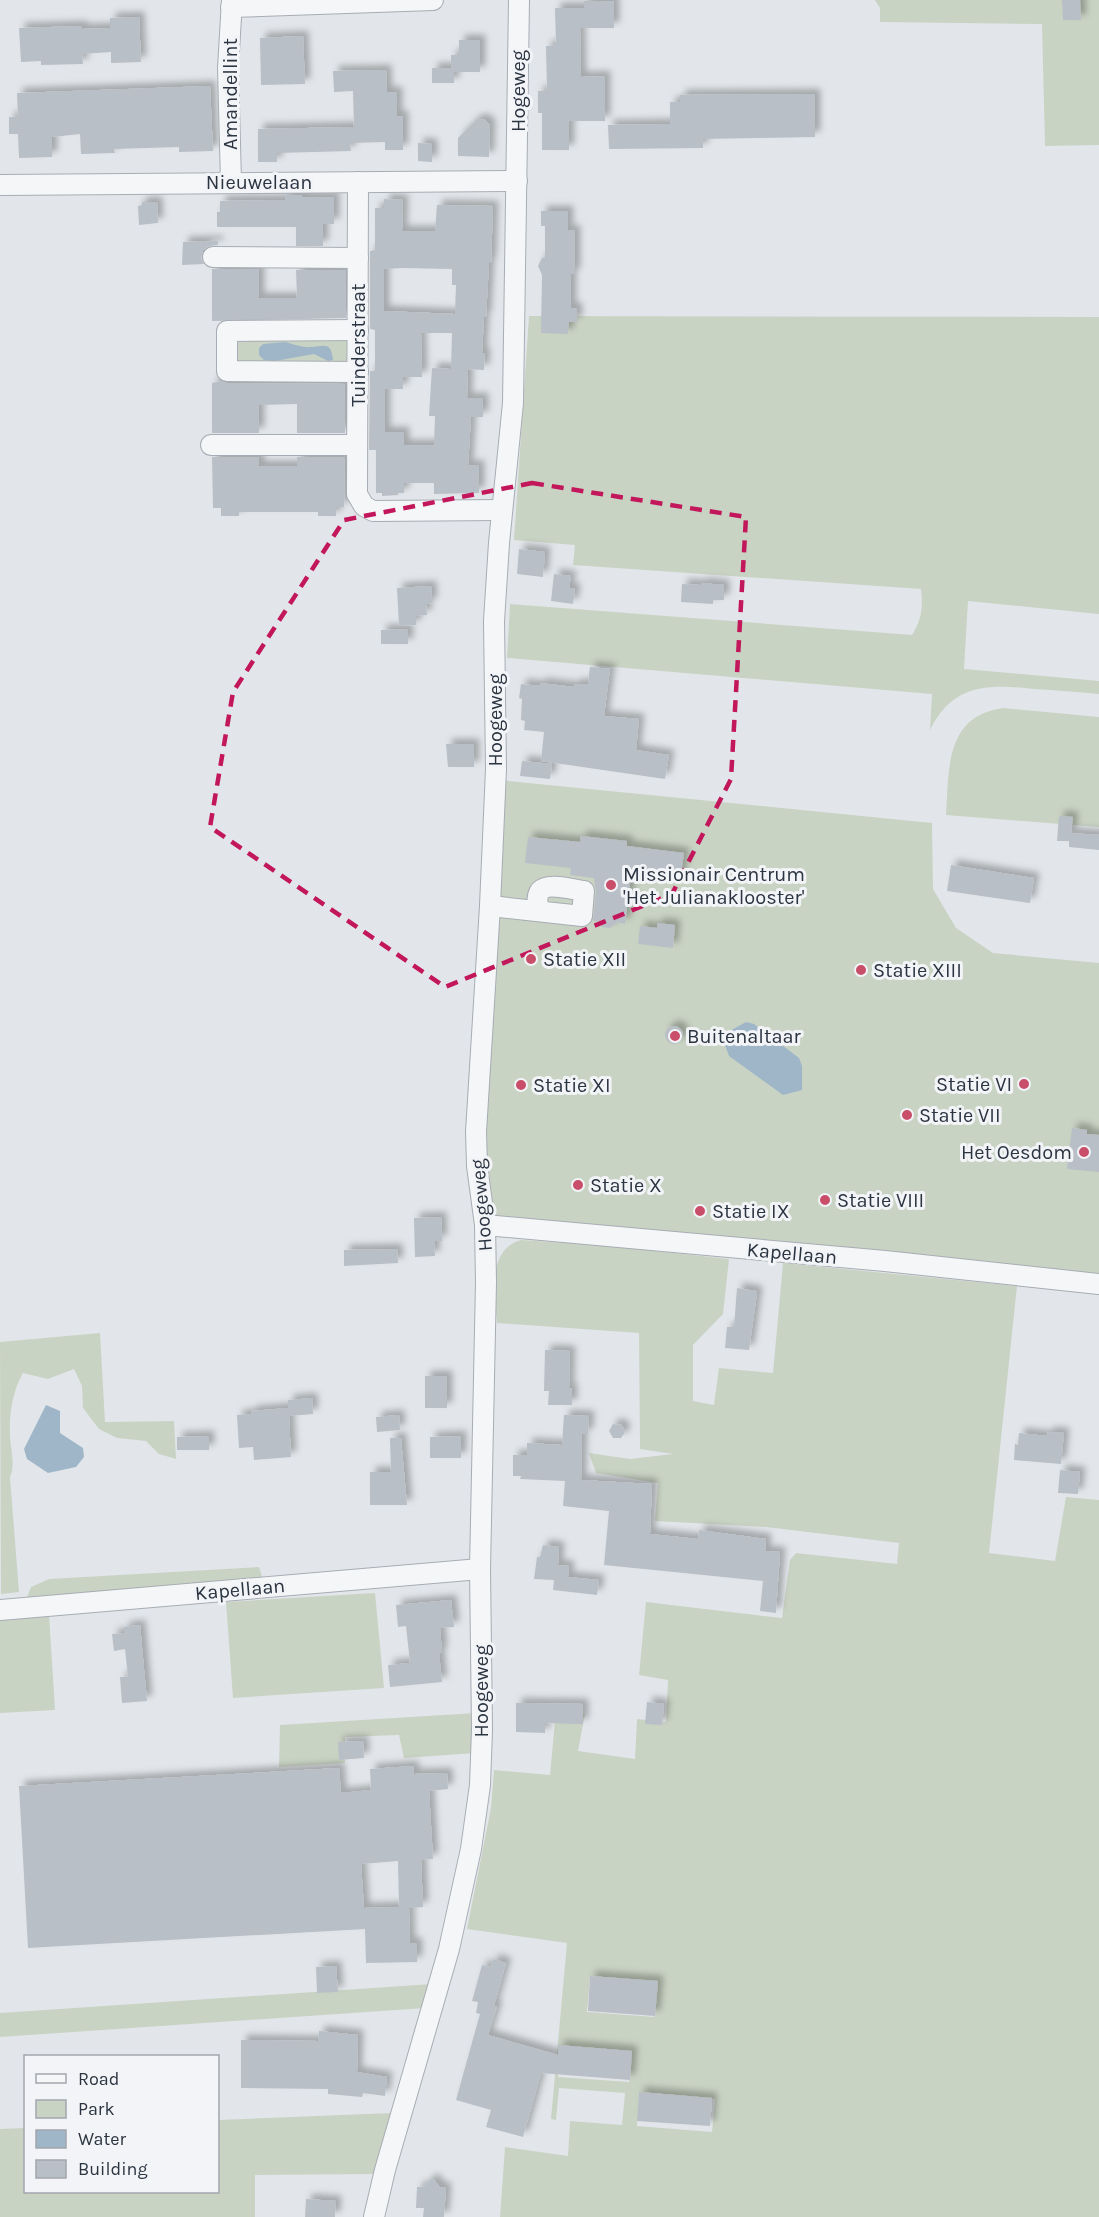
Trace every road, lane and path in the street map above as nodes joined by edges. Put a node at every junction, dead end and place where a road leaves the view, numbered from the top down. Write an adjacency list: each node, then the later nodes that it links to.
1 (433, 0): 3 (street, Amandellint)
2 (519, 0): 4 (street, Hogeweg)
3 (231, 3): 5 (street, Amandellint)
4 (517, 181): 6 (street, Nieuwelaan); 14 (street, Hoogeweg)
5 (231, 182): 6 (street, Nieuwelaan); 7 (street, Nieuwelaan)
6 (358, 182): 9 (street, Tuinderstraat)
7 (0, 185)
8 (213, 257): 9 (street)
9 (358, 258): 10 (street, Tuinderstraat)
10 (358, 330): 11 (street, Tuinderstraat); 11 (street)
11 (358, 372): 13 (street, Tuinderstraat)
12 (211, 444): 13 (street)
13 (357, 445): 14 (street, Tuinderstraat)
14 (502, 510): 15 (street, Hoogeweg)
15 (490, 906): 16 (street); 17 (street, Hoogeweg)
16 (537, 911)
17 (485, 1225): 18 (street, Kapellaan); 19 (street, Hoogeweg)
18 (1099, 1284)
19 (480, 1569): 20 (street, Kapellaan); 21 (street, Hoogeweg)
20 (0, 1610)
21 (374, 2217)

